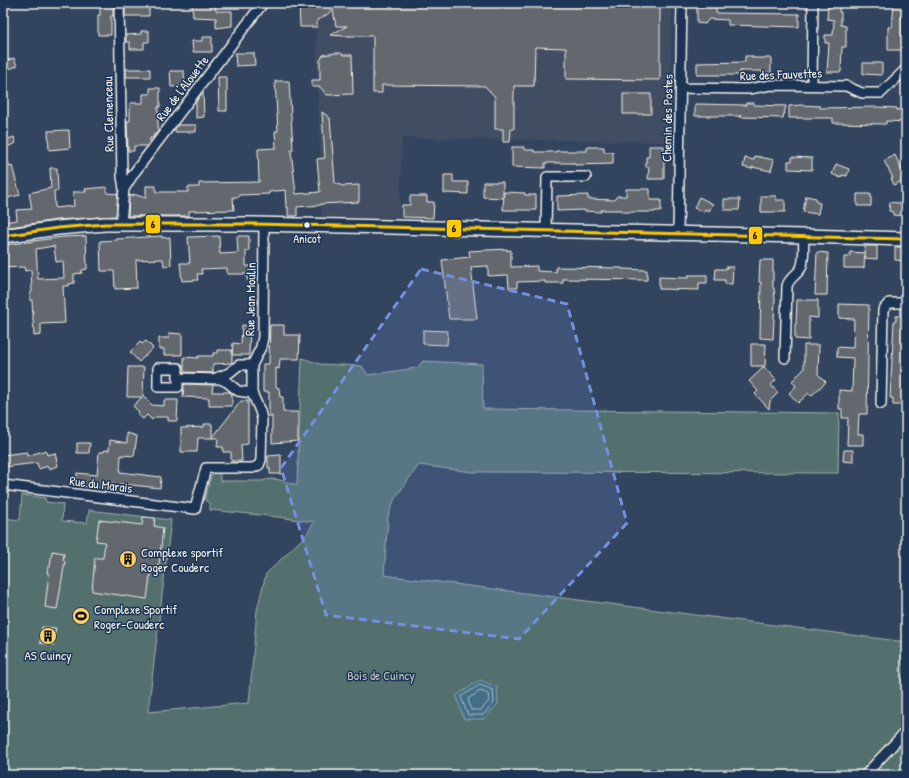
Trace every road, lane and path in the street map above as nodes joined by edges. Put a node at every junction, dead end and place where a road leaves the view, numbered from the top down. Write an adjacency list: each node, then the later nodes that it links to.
1 (119, 3): 11 (street, Rue Clemenceau)
2 (262, 3): 11 (street, Rue de l'Alouette)
3 (682, 3): 9 (street, Chemin des Postes)
4 (813, 3): 8 (street)
5 (906, 69): 6 (street, Rue des Fauvettes)
6 (899, 76): 7 (street); 8 (street, Rue des Fauvettes)
7 (906, 84)
8 (812, 85): 9 (street, Rue des Fauvettes)
9 (681, 88): 15 (street, Chemin des Postes)
10 (586, 177): 14 (street)
11 (124, 189): 12 (street, Rue Clemenceau)
12 (121, 224): 13 (street); 16 (street)
13 (264, 224): 14 (street); 21 (street, Rue Jean Moulin)
14 (546, 230): 15 (street)
15 (678, 234): 17 (street)
16 (3, 236)
17 (804, 236): 18 (street); 20 (street)
18 (906, 239)
19 (906, 303): 25 (street)
20 (785, 358)
21 (252, 365): 23 (street); 24 (street, Rue Jean Moulin)
22 (178, 378): 23 (street)
23 (213, 378): 24 (street)
24 (252, 392): 27 (street, Rue Jean Moulin)
25 (881, 404)
26 (3, 485): 27 (street, Rue du Marais)
27 (195, 509)
28 (906, 730): 29 (street)
29 (865, 775)

